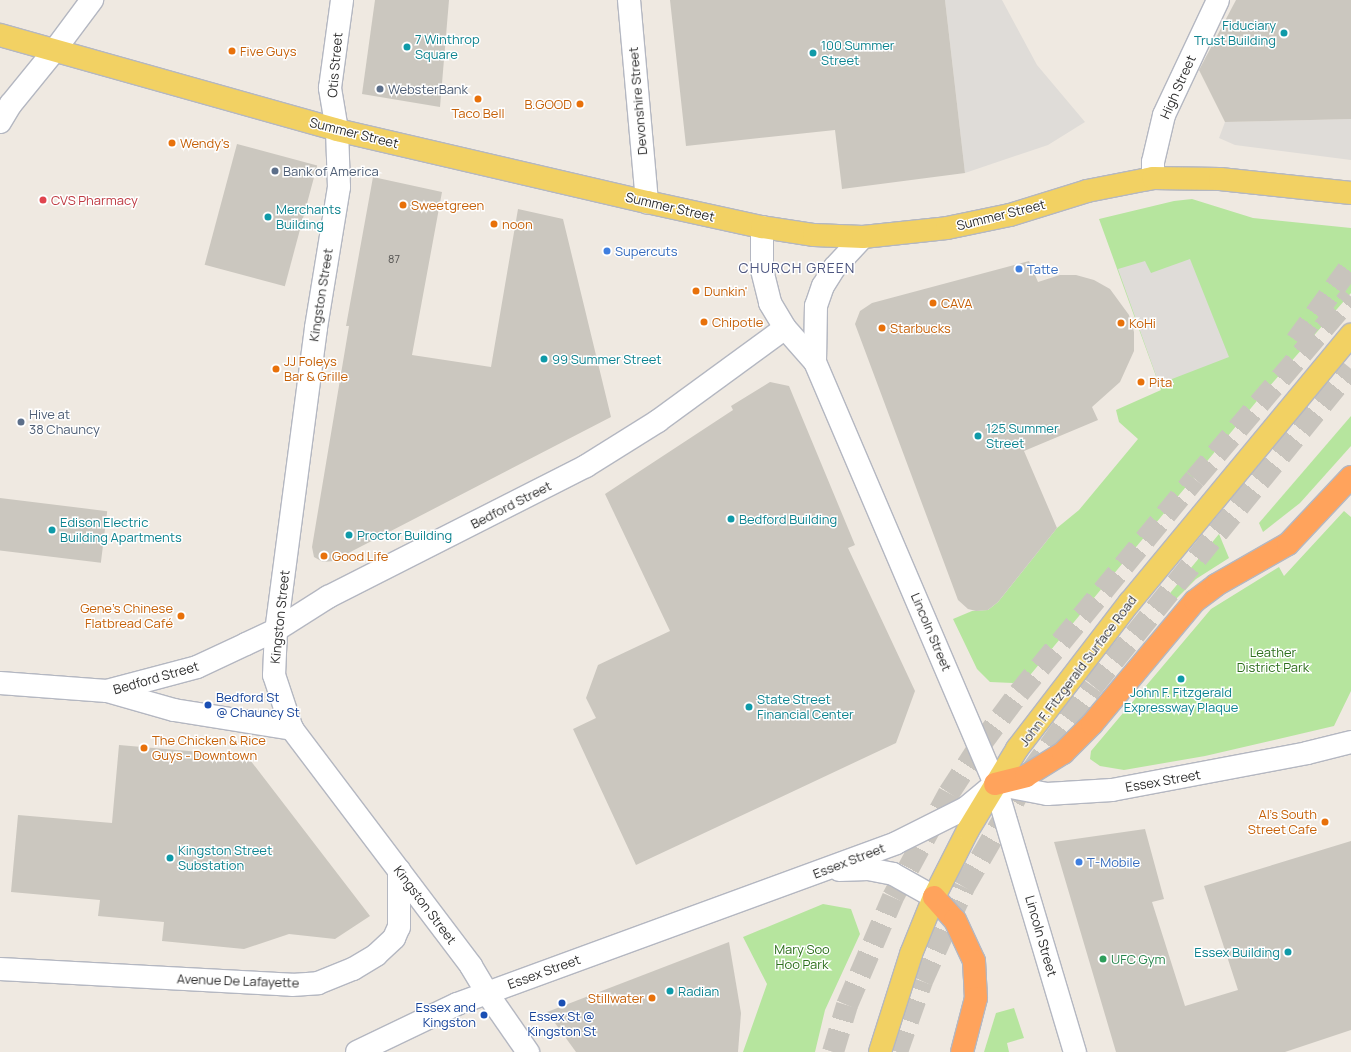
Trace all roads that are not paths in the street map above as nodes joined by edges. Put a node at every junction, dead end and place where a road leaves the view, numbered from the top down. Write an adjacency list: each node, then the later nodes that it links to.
1 (92, 0): 6 (main road)
2 (342, 0): 8 (main road, Otis Street)
3 (629, 0): 11 (main road, Devonshire Street)
4 (1218, 0): 9 (main road, High Street)
5 (0, 35): 6 (main road, Summer Street)
6 (54, 51): 7 (main road); 8 (main road, Summer Street)
7 (0, 122)
8 (337, 130): 11 (main road, Summer Street); 18 (main road, Kingston Street)
9 (1154, 178): 10 (main road, Summer Street); 13 (main road, Summer Street)
10 (1351, 192)
11 (647, 202): 12 (main road, Summer Street)
12 (762, 227): 13 (main road, Summer Street); 14 (main road, Lincoln Street)
13 (864, 237): 16 (main road)
14 (785, 328): 16 (main road, Lincoln Street); 18 (main road, Bedford Street)
15 (1351, 335): 23 (main road, John F. Fitzgerald Surface Road)
16 (815, 362): 23 (main road, Lincoln Street)
17 (1351, 477): 23 (highway)
18 (276, 630): 20 (main road, Bedford Street); 21 (main road, Kingston Street)
19 (0, 683): 20 (main road, Bedford Street)
20 (108, 691): 21 (main road, Bedford Street)
21 (292, 729): 24 (main road, Kingston Street)
22 (1351, 742): 23 (main road, Essex Street)
23 (995, 784): 25 (main road, Essex Street); 26 (main road, John F. Fitzgerald Surface Road); 33 (main road, Lincoln Street)
24 (399, 870): 27 (main road, Avenue De Lafayette); 28 (main road, Kingston Street)
25 (818, 873): 26 (main road); 28 (main road, Essex Street)
26 (934, 897): 31 (main road, John F. Fitzgerald Surface Road); 32 (highway)
27 (0, 969)
28 (487, 993): 29 (main road, Essex Street); 30 (main road, Kingston Street)
29 (357, 1052)
30 (528, 1052)
31 (880, 1052)
32 (962, 1052)
33 (1075, 1052)

